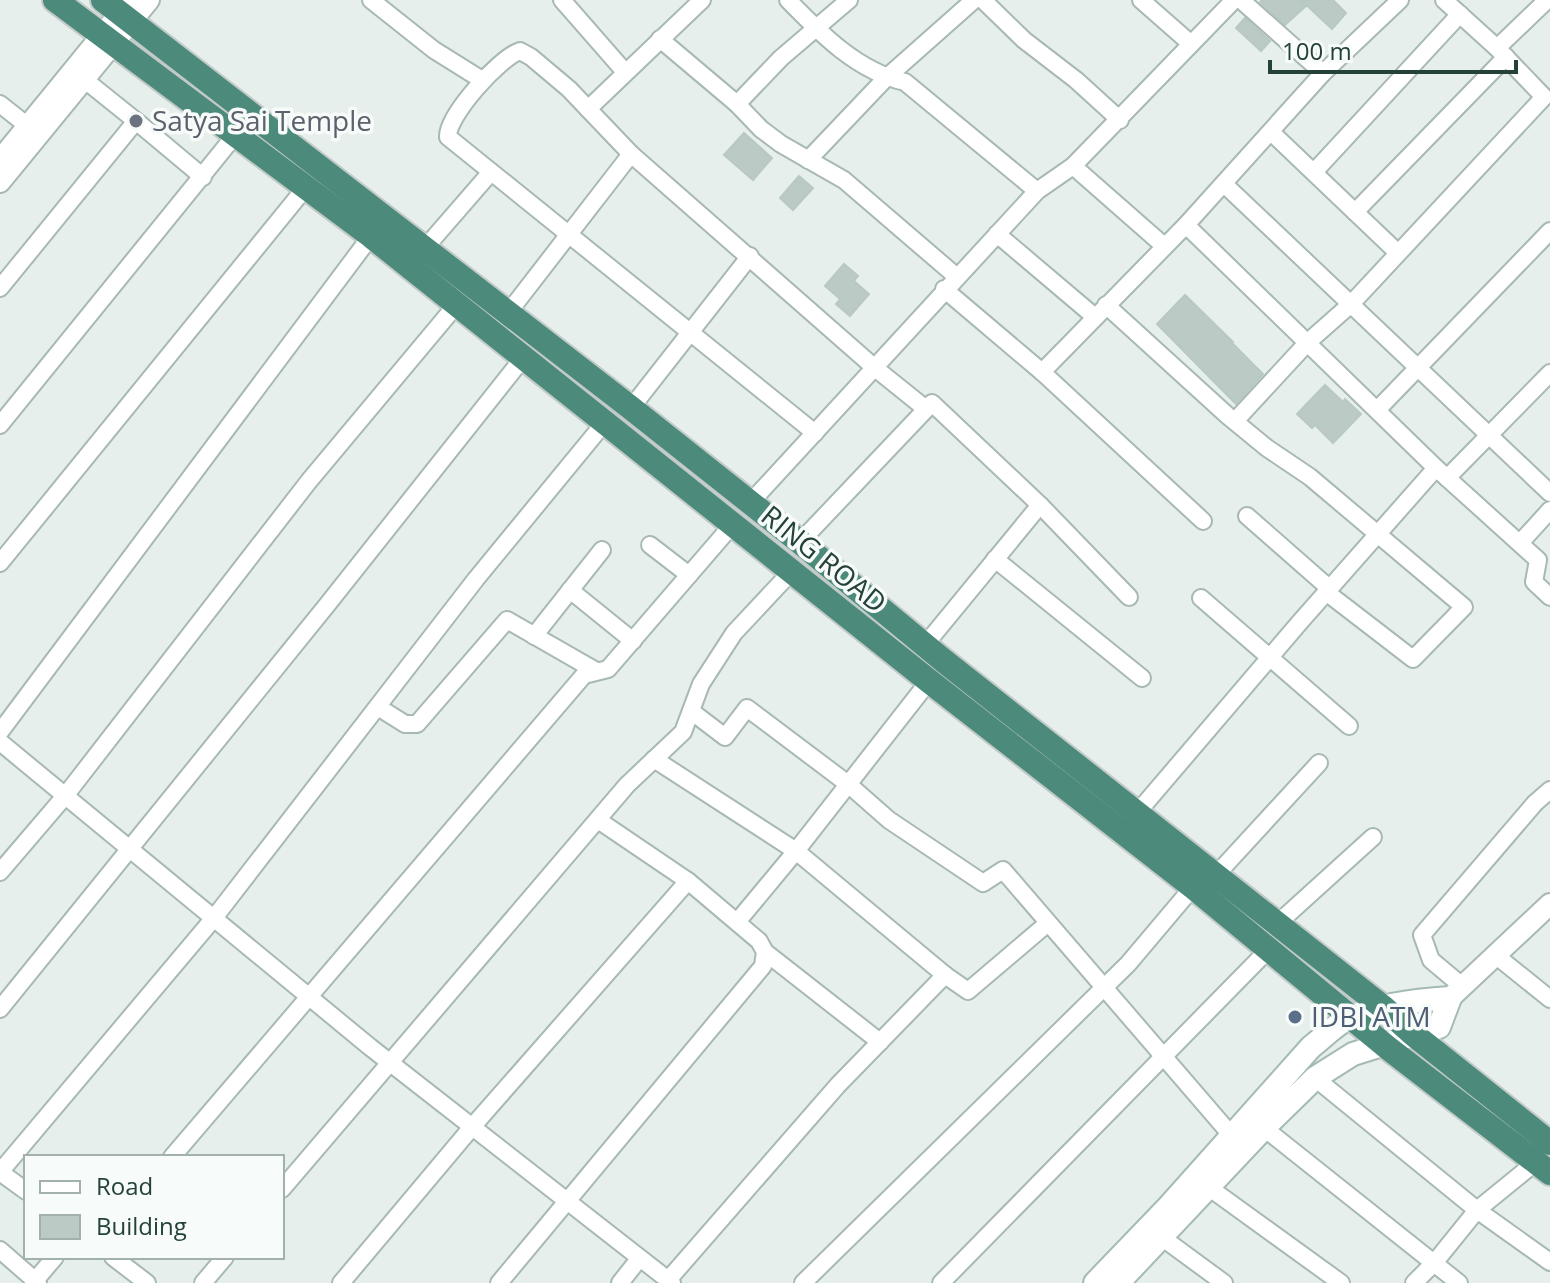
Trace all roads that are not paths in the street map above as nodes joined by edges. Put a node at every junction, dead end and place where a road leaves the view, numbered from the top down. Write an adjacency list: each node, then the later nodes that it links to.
1 (55, 0): 20 (highway, RING ROAD)
2 (149, 0): 16 (street)
3 (371, 0): 27 (street)
4 (562, 0): 23 (street)
5 (702, 0): 19 (street)
6 (788, 0): 18 (street)
7 (849, 0): 18 (street)
8 (974, 0): 26 (street)
9 (983, 0): 31 (street)
10 (1141, 0): 21 (street)
11 (1234, 0): 21 (street)
12 (1241, 0): 24 (street)
13 (1400, 0): 24 (street)
14 (1444, 0): 17 (street)
15 (1547, 0): 22 (street)
16 (121, 9): 20 (street); 54 (highway, RING ROAD)
17 (1460, 14): 22 (street); 41 (street)
18 (816, 29): 26 (street); 29 (street)
19 (660, 39): 23 (street); 29 (street)
20 (109, 41): 25 (street); 35 (highway, RING ROAD)
21 (1190, 43): 31 (street)
22 (1502, 53): 47 (street); 55 (street)
23 (625, 72): 30 (street)
24 (1323, 73): 34 (street)
25 (80, 75): 32 (street); 33 (street); 43 (street)
26 (886, 78): 38 (street); 46 (street)
27 (482, 80): 30 (street); 40 (street)
28 (0, 104): 33 (street)
29 (737, 104): 38 (street)
30 (588, 109): 36 (street)
31 (1120, 120): 39 (street)
32 (136, 121): 42 (street); 58 (street)
33 (29, 127): 37 (street)
34 (1271, 132): 41 (street); 44 (street)
35 (236, 134): 42 (street); 45 (highway, RING ROAD)
36 (631, 154): 51 (street); 56 (street)
37 (0, 160)
38 (808, 160): 57 (street)
39 (1073, 166): 46 (street); 53 (street)
40 (491, 172): 51 (street); 54 (street)
41 (1314, 172): 47 (street)
42 (203, 177): 75 (street)
43 (0, 182)
44 (1224, 184): 48 (street); 60 (street)
45 (306, 187): 52 (highway, RING ROAD); 92 (street)
46 (1037, 191): 50 (street)
47 (1355, 212): 55 (street)
48 (1186, 225): 53 (street); 64 (street)
49 (1550, 231): 66 (street)
50 (997, 234): 57 (street); 61 (street)
51 (568, 235): 62 (street); 63 (street)
52 (371, 236): 59 (highway, RING ROAD); 110 (street)
53 (1163, 245): 61 (street)
54 (425, 248): 62 (highway, RING ROAD)
55 (1397, 252): 60 (street)
56 (750, 256): 63 (street); 67 (street)
57 (950, 283): 67 (street); 68 (street)
58 (0, 288)
59 (457, 304): 65 (highway, RING ROAD); 116 (street)
60 (1351, 304): 64 (street); 66 (street)
61 (1100, 311): 68 (street); 73 (street)
62 (508, 313): 70 (highway, RING ROAD)
63 (690, 332): 70 (street); 76 (street)
64 (1308, 342): 72 (street); 73 (street)
65 (523, 358): 74 (highway, RING ROAD); 120 (street)
66 (1417, 367): 72 (street); 77 (street)
67 (875, 368): 71 (street); 76 (street)
68 (1042, 372): 84 (street)
69 (1550, 373): 77 (street)
70 (631, 408): 80 (highway, RING ROAD)
71 (926, 409): 81 (street); 87 (street)
72 (1377, 410): 78 (street)
73 (1235, 421): 86 (street)
74 (605, 422): 85 (highway, RING ROAD); 107 (street)
75 (0, 425)
76 (815, 433): 80 (street)
77 (1488, 434): 78 (street); 79 (street)
78 (1441, 473): 86 (street); 88 (street)
79 (1550, 493)
80 (750, 503): 87 (highway, RING ROAD)
81 (1040, 505): 91 (street); 97 (street)
82 (1550, 510): 88 (street)
83 (1247, 516): 96 (street)
84 (1203, 521)
85 (733, 524): 93 (highway, RING ROAD); 94 (street)
86 (1376, 536): 96 (street); 96 (street)
87 (800, 542): 102 (highway, RING ROAD)
88 (1520, 543): 98 (street)
89 (650, 545): 94 (street)
90 (602, 550): 95 (street)
91 (995, 559): 102 (street); 105 (street)
92 (0, 563)
93 (792, 571): 106 (highway, RING ROAD); 108 (street)
94 (689, 575): 101 (street)
95 (570, 590): 100 (street); 101 (street)
96 (1328, 590): 103 (street)
97 (1129, 597)
98 (1550, 597)
99 (1201, 598): 103 (street)
100 (534, 636): 104 (street); 107 (street)
101 (633, 641): 104 (street)
102 (925, 645): 117 (highway, RING ROAD)
103 (1269, 658): 109 (street); 117 (street)
104 (596, 671): 137 (street)
105 (1142, 678)
106 (929, 681): 114 (street); 125 (highway, RING ROAD)
107 (378, 707): 127 (street)
108 (691, 711): 112 (street); 114 (street)
109 (1349, 726)
110 (0, 732)
111 (0, 742): 116 (street)
112 (654, 759): 118 (street); 121 (street)
113 (1319, 763): 123 (street)
114 (848, 784): 121 (street); 129 (street)
115 (1550, 790): 136 (street)
116 (65, 796): 120 (street); 122 (street)
117 (1137, 813): 123 (highway, RING ROAD)
118 (598, 820): 124 (street); 146 (street)
119 (1373, 837): 130 (street)
120 (130, 849): 127 (street); 140 (street)
121 (796, 851): 128 (street); 134 (street)
122 (0, 872)
123 (1216, 875): 130 (highway, RING ROAD)
124 (688, 881): 128 (street); 148 (street)
125 (1193, 887): 131 (highway, RING ROAD); 135 (street)
126 (1548, 910): 133 (street)
127 (214, 918): 137 (street); 153 (street)
128 (737, 922): 132 (street)
129 (1048, 923): 134 (street); 135 (street)
130 (1277, 924): 139 (highway, RING ROAD)
131 (1269, 949): 141 (highway, RING ROAD); 145 (street)
132 (765, 952): 143 (street); 157 (street)
133 (1494, 954): 136 (street); 138 (street)
134 (945, 975): 143 (street)
135 (1103, 988): 145 (street); 174 (street)
136 (1456, 992): 139 (main road); 142 (main road)
137 (308, 996): 146 (street); 152 (street)
138 (1550, 999)
139 (1384, 1008): 141 (main road); 142 (highway, RING ROAD)
140 (0, 1009)
141 (1351, 1017): 144 (highway, RING ROAD); 150 (main road)
142 (1413, 1034): 144 (main road); 151 (highway, RING ROAD)
143 (880, 1042): 167 (street)
144 (1382, 1043): 147 (main road); 151 (highway, RING ROAD)
145 (1163, 1059): 150 (street); 175 (street)
146 (389, 1062): 148 (street); 155 (street)
147 (1315, 1078): 149 (main road); 158 (street)
148 (472, 1127): 157 (street); 171 (street)
149 (1264, 1128): 154 (main road); 165 (street)
150 (1232, 1136): 154 (main road)
151 (1547, 1152): 158 (street)
152 (174, 1155)
153 (0, 1172): 156 (street)
154 (1201, 1182): 159 (main road); 176 (main road); 179 (street)
155 (284, 1187)
156 (24, 1190)
157 (566, 1200): 164 (street); 172 (street)
158 (1477, 1210): 165 (street); 166 (street)
159 (1160, 1236): 177 (main road); 178 (street)
160 (0, 1250): 168 (street)
161 (53, 1259): 168 (street)
162 (116, 1259): 169 (street)
163 (223, 1259): 170 (street)
164 (639, 1259): 167 (street); 173 (street)
165 (1435, 1262): 180 (street); 181 (street)
166 (1550, 1262)
167 (670, 1281)
168 (35, 1282)
169 (147, 1283)
170 (203, 1283)
171 (341, 1283)
172 (499, 1283)
173 (620, 1283)
174 (803, 1283)
175 (941, 1283)
176 (1095, 1283)
177 (1118, 1283)
178 (1224, 1283)
179 (1341, 1283)
180 (1414, 1283)
181 (1459, 1283)

